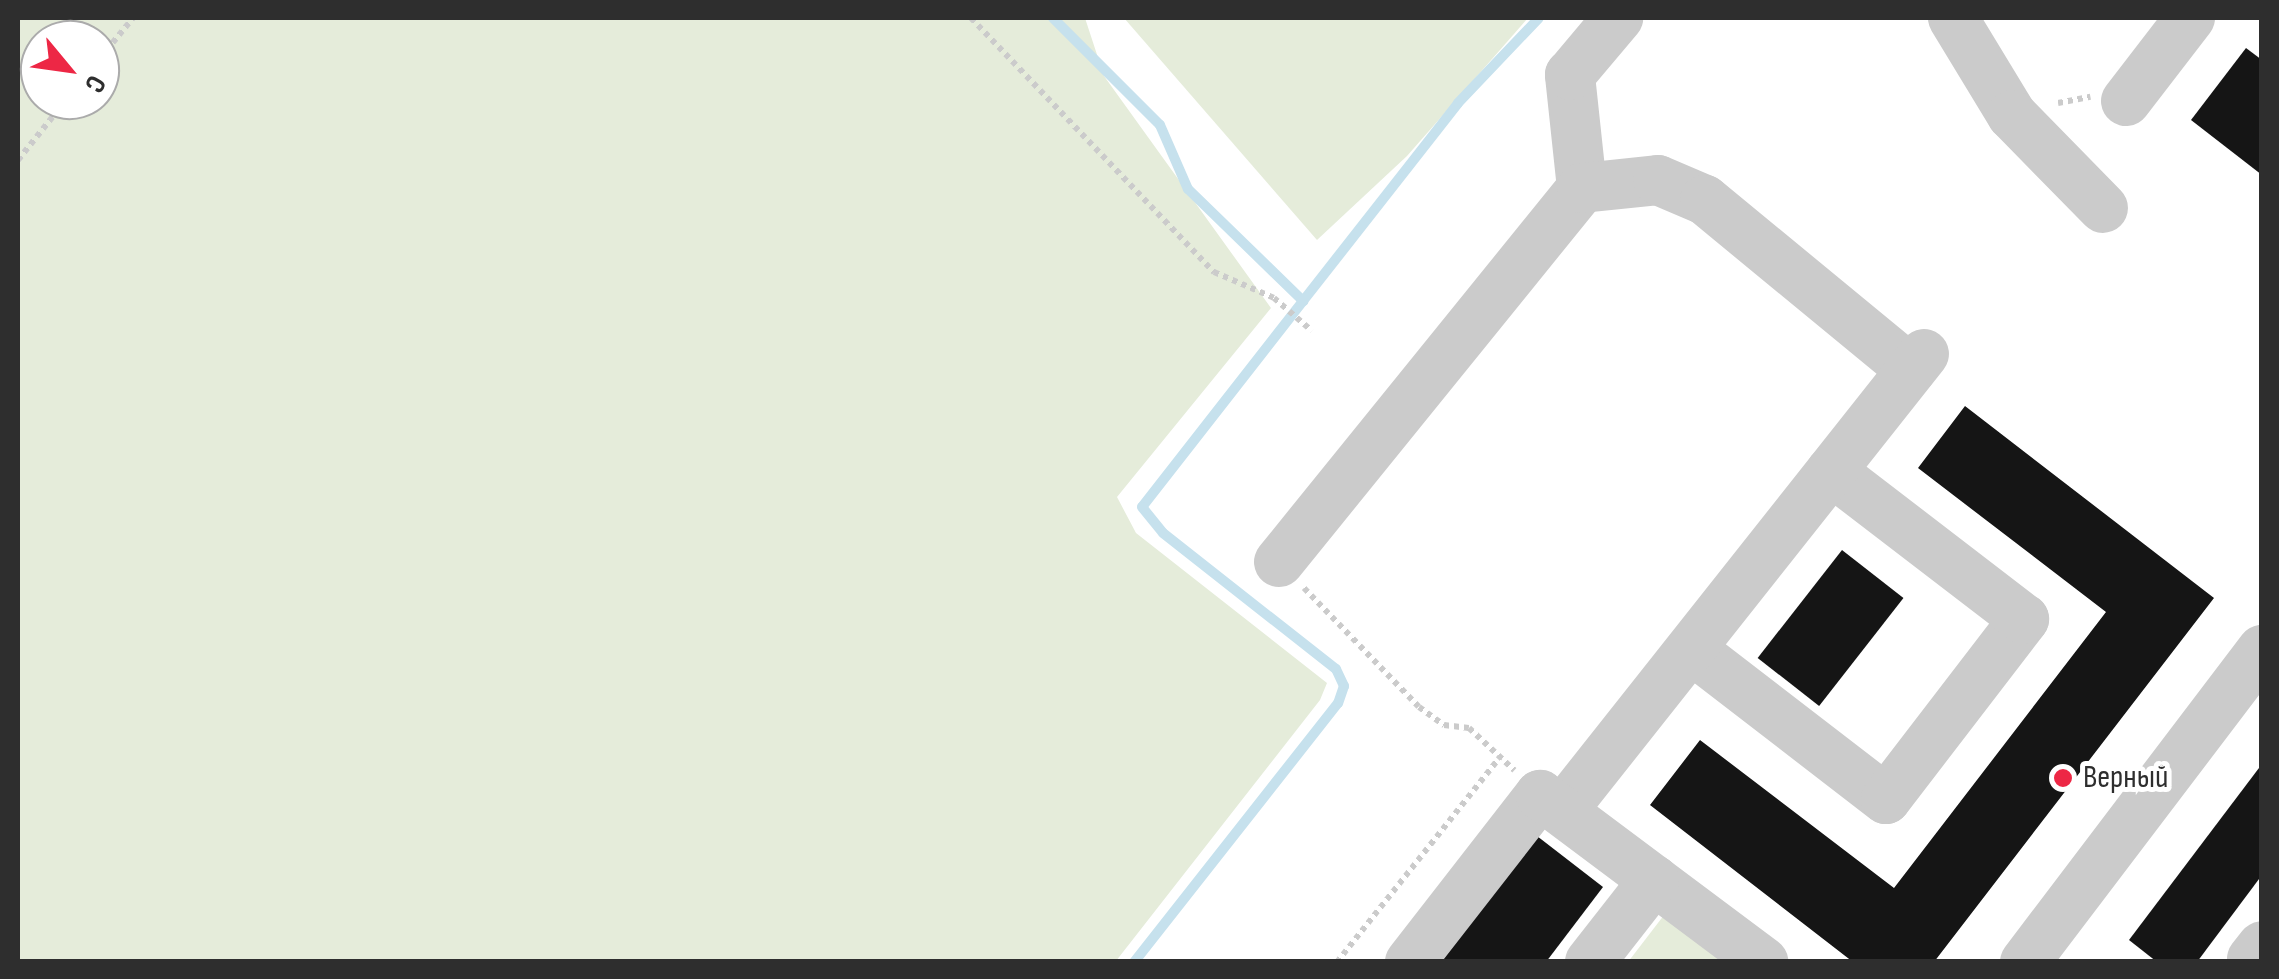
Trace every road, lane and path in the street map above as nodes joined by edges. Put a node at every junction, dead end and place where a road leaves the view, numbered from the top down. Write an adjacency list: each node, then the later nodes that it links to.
1 (971, 18): 11 (path)
2 (1618, 18): 9 (lane)
3 (1952, 18): 6 (lane)
4 (2190, 18): 5 (lane)
5 (2126, 101): 6 (path)
6 (2012, 115): 10 (lane)
7 (50, 120): 8 (path)
8 (18, 160)
9 (1582, 188): 12 (lane); 13 (lane)
10 (2103, 208)
11 (1312, 332)
12 (1831, 470): 14 (lane); 14 (lane)
13 (1279, 562): 16 (path)
14 (1690, 649): 17 (lane)
15 (2262, 650): 23 (lane)
16 (1500, 757): 17 (path); 19 (path)
17 (1551, 803): 18 (lane); 20 (lane)
18 (1654, 880): 21 (lane); 22 (lane)
19 (1336, 962)
20 (1410, 962)
21 (1590, 962)
22 (1762, 962)
23 (2025, 962)

